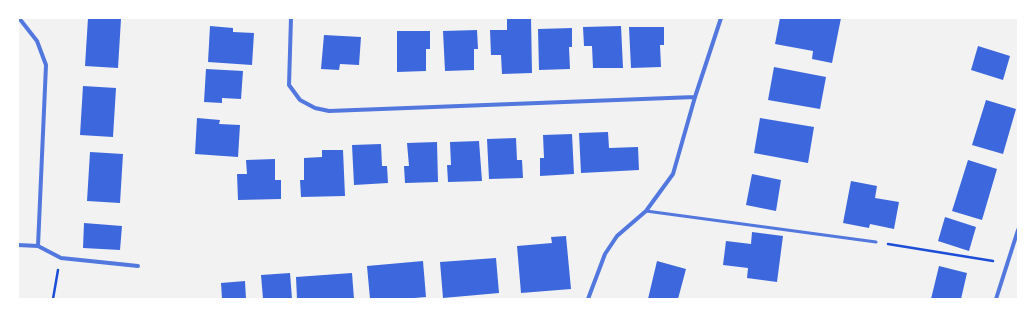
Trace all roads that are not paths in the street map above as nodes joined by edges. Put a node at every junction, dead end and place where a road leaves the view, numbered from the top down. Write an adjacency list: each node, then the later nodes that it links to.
1 (19, 18): 9 (street)
2 (291, 18): 4 (street)
3 (721, 18): 4 (street)
4 (695, 97): 5 (street)
5 (646, 211): 7 (lane); 11 (street)
6 (1018, 230): 12 (street)
7 (876, 242)
8 (18, 245): 9 (street)
9 (38, 246): 10 (street)
10 (138, 266)
11 (588, 299)
12 (996, 299)

